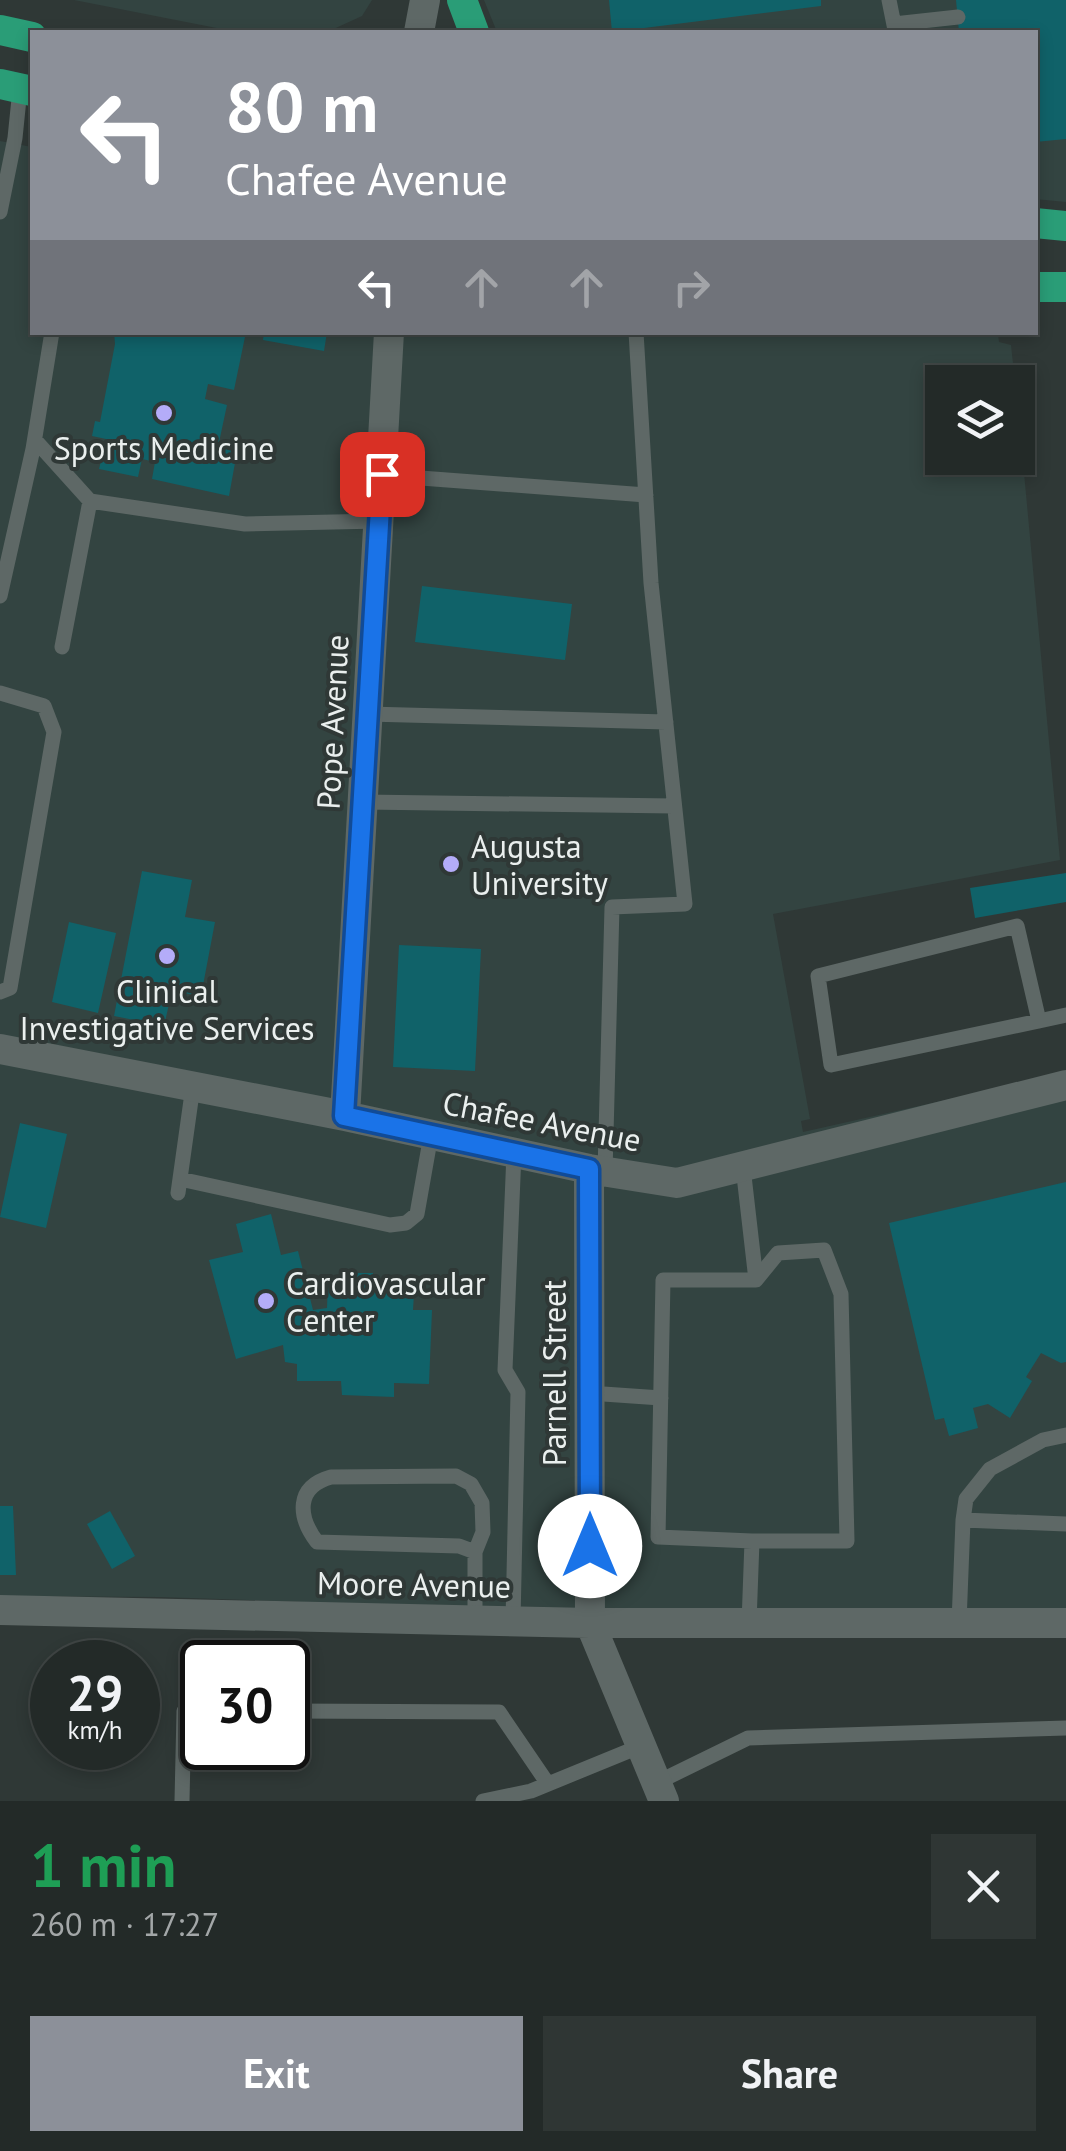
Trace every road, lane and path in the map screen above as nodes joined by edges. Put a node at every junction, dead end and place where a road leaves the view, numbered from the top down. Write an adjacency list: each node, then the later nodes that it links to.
1 (425, 0): 7 (street)
2 (462, 0): 8 (main road)
3 (890, 0): 5 (lane)
4 (958, 18): 5 (lane)
5 (894, 28)
6 (0, 30): 9 (main road)
7 (419, 30)
8 (473, 30)
9 (30, 37)
10 (18, 88): 11 (lane)
11 (0, 212)
12 (1038, 223): 13 (main road)
13 (1066, 226)
14 (1038, 287): 15 (main road)
15 (1066, 287)
16 (52, 335): 19 (lane)
17 (390, 335): 20 (street, Pope Avenue)
18 (636, 335): 21 (lane)
19 (35, 440): 22 (lane); 24 (lane)
20 (382, 474): 21 (lane); 23 (street, Pope Avenue)
21 (646, 496): 28 (lane)
22 (90, 501): 23 (lane); 25 (lane)
23 (378, 521): 27 (street, Pope Avenue)
24 (0, 596)
25 (62, 648)
26 (0, 693): 31 (lane)
27 (368, 714): 28 (lane); 29 (street, Pope Avenue)
28 (666, 722): 30 (lane)
29 (362, 802): 30 (lane); 37 (street, Pope Avenue)
30 (674, 806): 41 (lane)
31 (0, 992)
32 (1066, 1015): 33 (lane)
33 (1039, 1021): 33 (lane)
34 (0, 1049): 36 (street, Chafee Avenue)
35 (1066, 1085): 40 (street, Chafee Avenue)
36 (192, 1086): 37 (street, Chafee Avenue); 38 (lane)
37 (344, 1116): 38 (street, Chafee Avenue)
38 (430, 1134): 39 (street, Chafee Avenue)
39 (514, 1152): 41 (street, Chafee Avenue); 52 (lane)
40 (743, 1167): 41 (street, Chafee Avenue); 42 (lane)
41 (597, 1170): 43 (street, Parnell Street)
42 (756, 1280): 44 (lane); 48 (lane)
43 (590, 1393): 44 (lane); 53 (street, Parnell Street)
44 (661, 1398): 48 (lane)
45 (1066, 1435): 46 (lane)
46 (963, 1520): 47 (lane); 55 (lane)
47 (1066, 1524)
48 (752, 1541): 54 (lane)
49 (474, 1552): 49 (lane); 51 (lane)
50 (0, 1610): 51 (street, Moore Avenue)
51 (476, 1620): 52 (street, Moore Avenue)
52 (513, 1621): 53 (street, Moore Avenue)
53 (590, 1622): 54 (street, Moore Avenue); 59 (street, Parnell Street)
54 (749, 1623): 55 (street, Moore Avenue)
55 (959, 1623): 56 (street, Moore Avenue)
56 (1066, 1623)
57 (310, 1711): 61 (lane)
58 (1066, 1728): 62 (lane)
59 (641, 1746): 61 (lane); 62 (street, Parnell Street)
60 (183, 1770): 63 (lane)
61 (548, 1784): 64 (lane)
62 (660, 1792)
63 (182, 1801)
64 (483, 1801)

